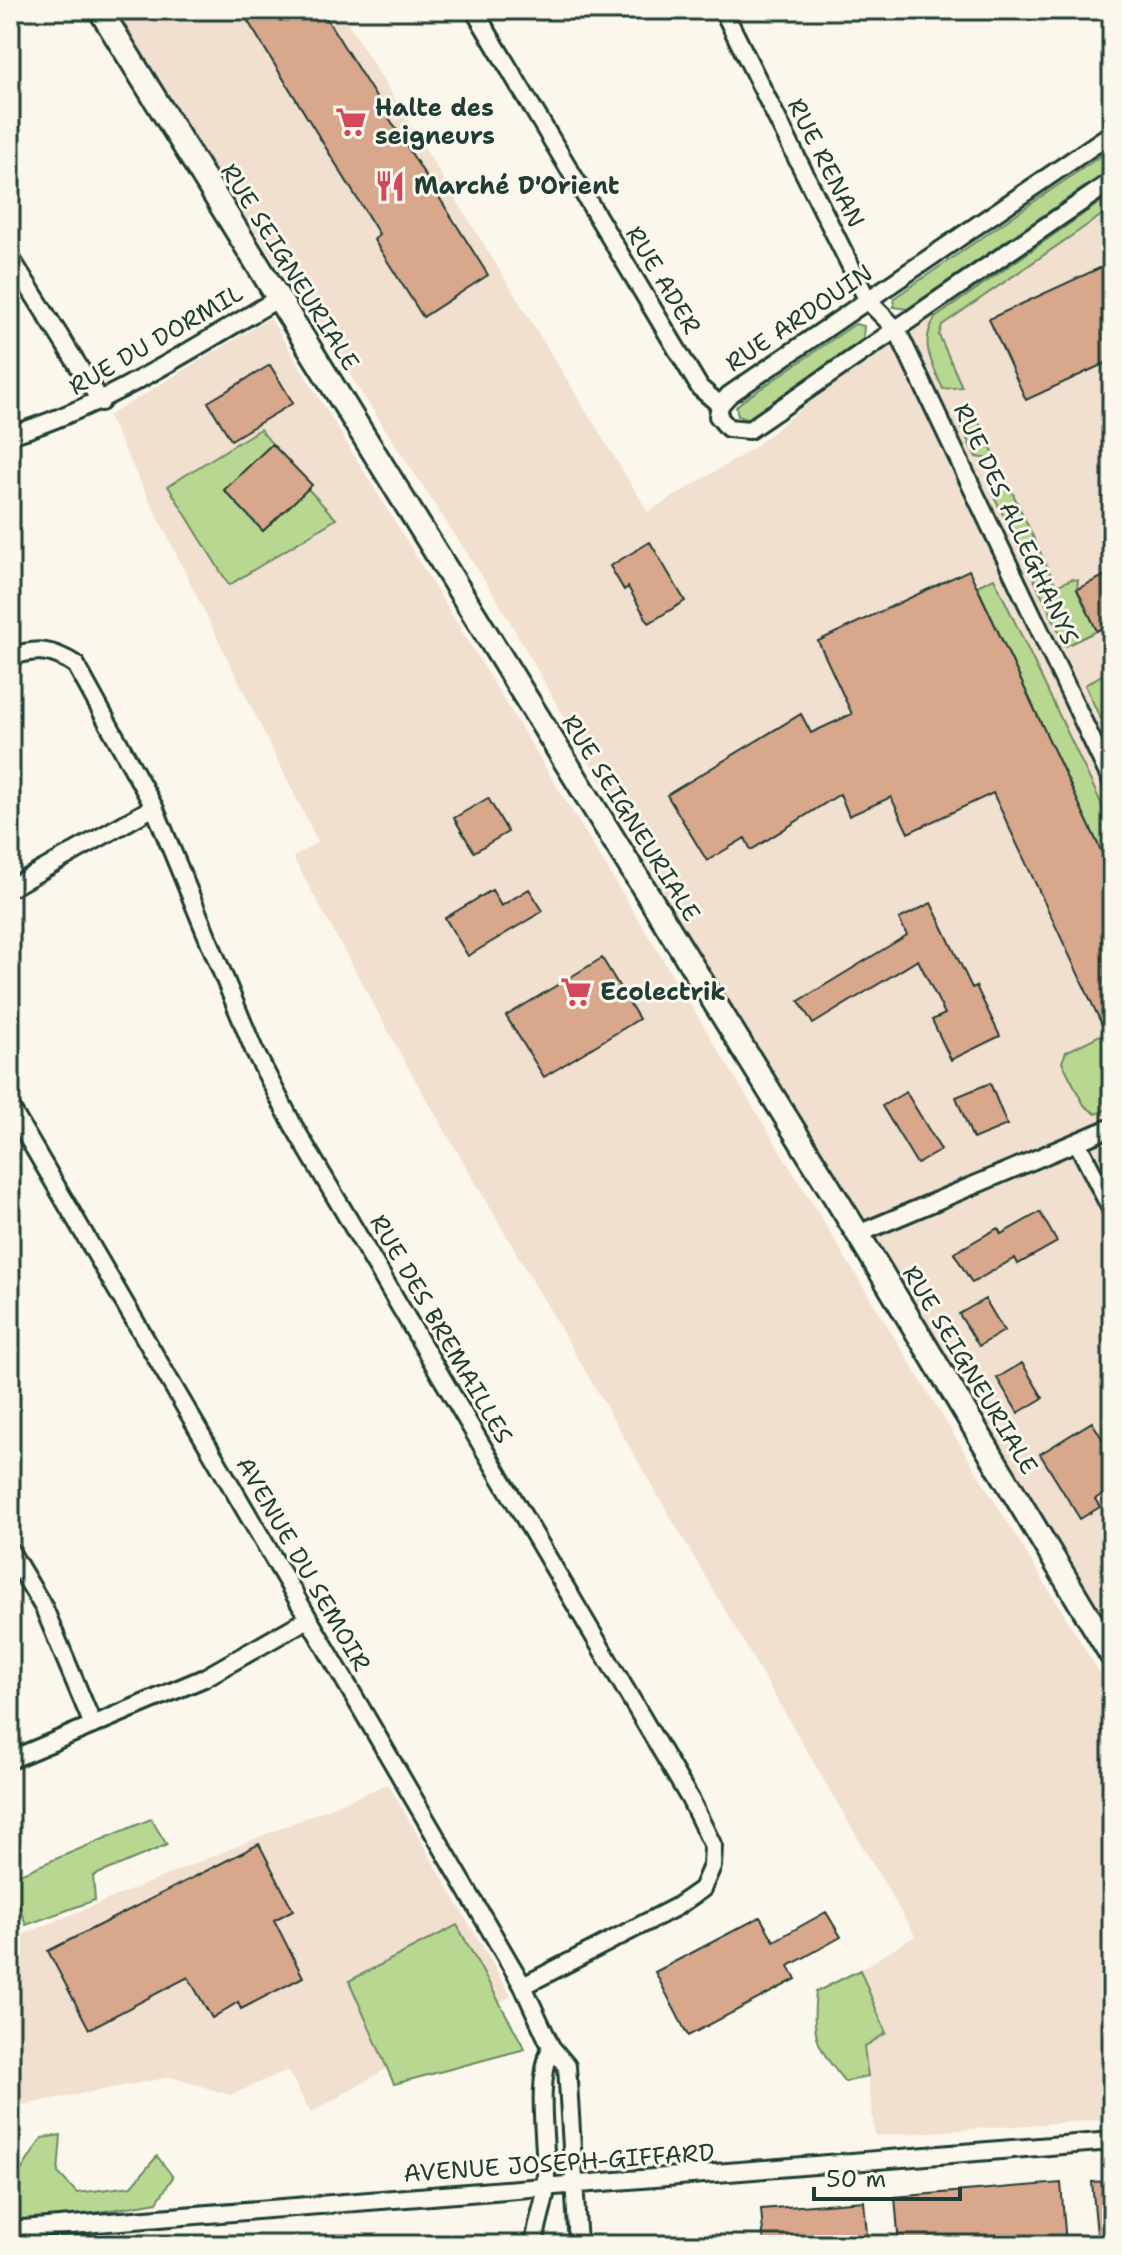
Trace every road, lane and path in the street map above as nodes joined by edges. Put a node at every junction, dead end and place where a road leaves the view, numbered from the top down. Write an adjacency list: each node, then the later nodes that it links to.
1 (100, 10): 7 (street, RUE SEIGNEURIALE)
2 (474, 10): 11 (street, RUE ADER)
3 (723, 10): 8 (street, RUE RENAN)
4 (1112, 133): 8 (street, RUE ARDOUIN)
5 (1112, 181): 9 (street, RUE ARDOUIN)
6 (10, 257): 10 (street)
7 (279, 298): 10 (street, RUE DU DORMIL); 21 (street, RUE SEIGNEURIALE)
8 (868, 301): 9 (street, RUE RENAN); 11 (street, RUE ARDOUIN)
9 (897, 330): 11 (street, RUE ARDOUIN); 14 (street, RUE DES ALLEGHANYS)
10 (101, 402): 12 (street, RUE DU DORMIL)
11 (720, 405)
12 (10, 435)
13 (10, 657): 15 (street, RUE DES BREMAILLES)
14 (1112, 782)
15 (154, 807): 16 (street); 27 (street, RUE DES BREMAILLES)
16 (10, 888)
17 (10, 1107): 23 (street, AVENUE DU SEMOIR)
18 (1112, 1127): 19 (street)
19 (1077, 1142): 20 (street); 21 (street)
20 (1112, 1211)
21 (858, 1234): 24 (street, RUE SEIGNEURIALE)
22 (10, 1551): 25 (street)
23 (306, 1620): 25 (street); 27 (street, AVENUE DU SEMOIR)
24 (1112, 1656)
25 (93, 1725): 26 (street)
26 (10, 1760)
27 (523, 1986): 28 (street, AVENUE DU SEMOIR)
28 (551, 2047): 30 (street, AVENUE DU SEMOIR); 31 (street)
29 (1112, 2141): 30 (street, AVENUE JOSEPH-GIFFARD)
30 (575, 2187): 31 (street, AVENUE JOSEPH-GIFFARD); 34 (street, AVENUE DU SEMOIR)
31 (546, 2188): 32 (street, AVENUE JOSEPH-GIFFARD); 33 (street)
32 (10, 2230)
33 (535, 2245)
34 (578, 2245)

